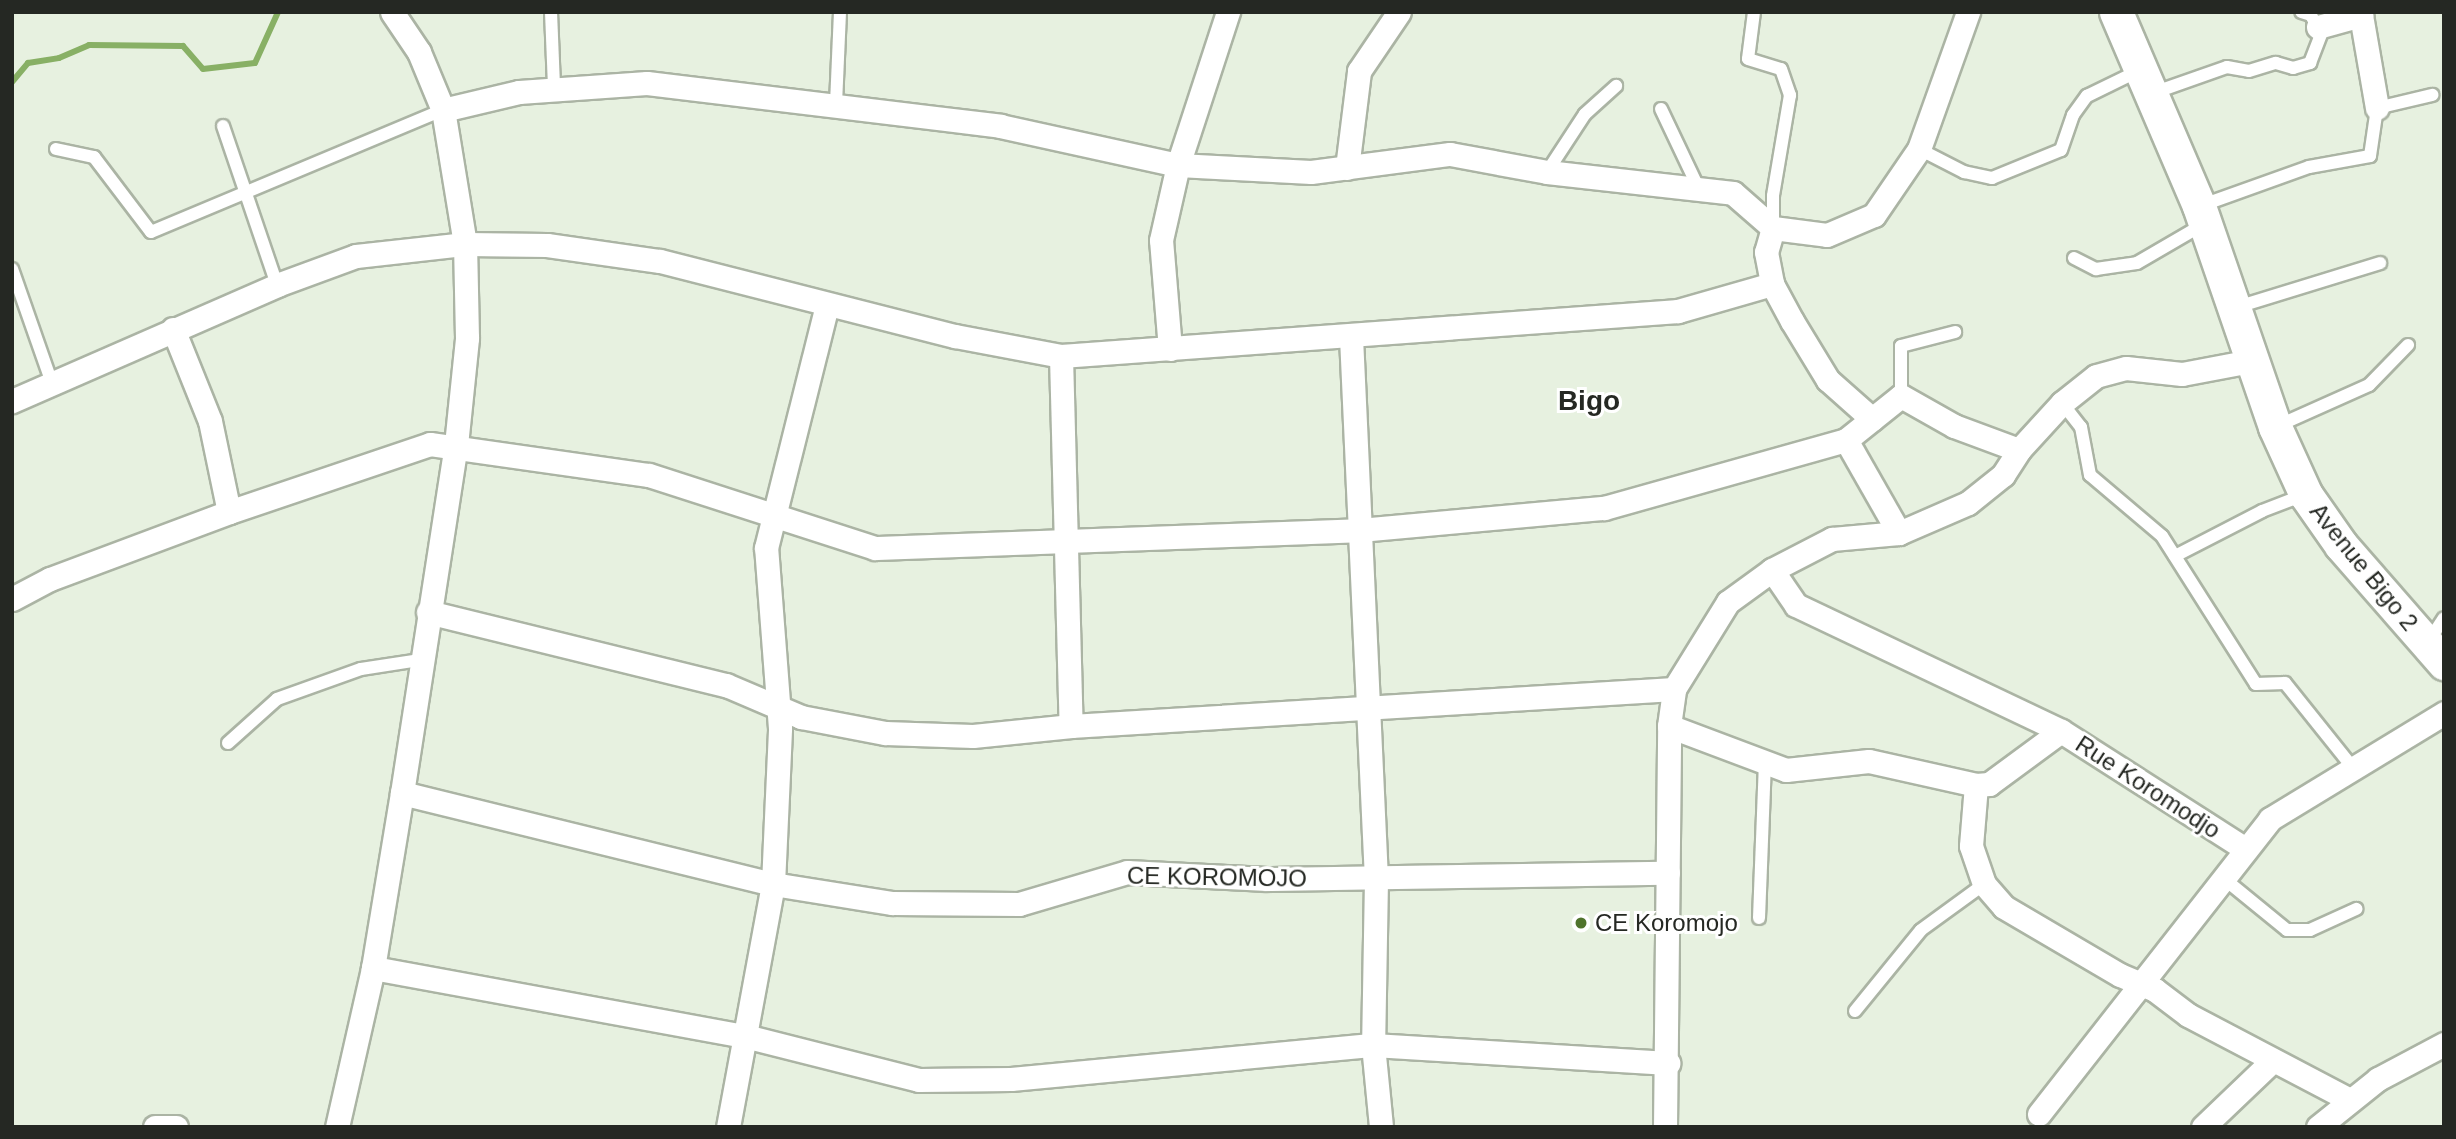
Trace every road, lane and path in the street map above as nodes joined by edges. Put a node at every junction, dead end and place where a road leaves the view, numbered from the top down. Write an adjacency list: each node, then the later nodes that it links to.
1 (392, 12): 17 (street)
2 (551, 12): 12 (lane)
3 (840, 12): 14 (lane)
4 (1228, 12): 21 (street)
5 (1398, 12): 22 (street)
6 (1754, 12): 27 (lane)
7 (1968, 12): 20 (street)
8 (2116, 12): 10 (street, Avenue Bigo 2)
9 (2309, 20): 10 (lane); 15 (street)
10 (2148, 81): 20 (lane); 26 (street, Avenue Bigo 2)
11 (1616, 86): 23 (lane)
12 (554, 88): 14 (street); 17 (street)
13 (2432, 95): 15 (lane)
14 (836, 104): 21 (street)
15 (2376, 108): 26 (lane)
16 (1661, 109): 25 (lane)
17 (443, 110): 24 (lane); 28 (street)
18 (223, 126): 24 (lane)
19 (56, 149): 24 (lane)
20 (1919, 149): 27 (street)
21 (1178, 164): 22 (street); 40 (street)
22 (1347, 168): 23 (street)
23 (1547, 172): 25 (street)
24 (244, 190): 33 (lane)
25 (1700, 192): 27 (street)
26 (2202, 215): 29 (lane); 35 (street, Avenue Bigo 2)
27 (1773, 228): 32 (street)
28 (465, 244): 33 (street); 34 (street); 50 (street)
29 (2074, 258)
30 (2380, 262): 35 (lane)
31 (12, 269): 43 (lane)
32 (1772, 284): 38 (street); 47 (street)
33 (276, 285): 36 (street)
34 (827, 305): 41 (street); 54 (street)
35 (2234, 308): 42 (street, Avenue Bigo 2)
36 (173, 329): 43 (street); 53 (street)
37 (1955, 332): 44 (lane)
38 (1351, 337): 40 (street); 55 (street)
39 (2408, 345): 48 (lane)
40 (1170, 349): 41 (street)
41 (1061, 356): 57 (street)
42 (2251, 361): 46 (street); 48 (street, Avenue Bigo 2)
43 (52, 383): 45 (street)
44 (1901, 396): 47 (street); 51 (street)
45 (12, 401)
46 (2062, 403): 51 (street); 58 (lane)
47 (1872, 419): 49 (street)
48 (2275, 427): 52 (street, Avenue Bigo 2)
49 (1846, 440): 55 (street); 56 (street)
50 (456, 445): 53 (street); 54 (street); 61 (street)
51 (2019, 450): 56 (street)
52 (2306, 495): 58 (lane); 62 (street, Avenue Bigo 2)
53 (229, 512): 60 (street)
54 (775, 515): 57 (street); 65 (street)
55 (1360, 530): 57 (street); 66 (street)
56 (1899, 533): 59 (street)
57 (1063, 540): 68 (street)
58 (2175, 556): 73 (lane)
59 (1772, 570): 64 (street); 70 (street)
60 (12, 598)
61 (428, 612): 63 (street); 65 (street)
62 (2438, 642)
63 (420, 660): 71 (lane); 75 (street)
64 (1674, 689): 66 (street); 69 (street)
65 (778, 705): 68 (street); 80 (street)
66 (1367, 710): 68 (street); 79 (street)
67 (2444, 713): 73 (street, Rue Koromodjo)
68 (1071, 726)
69 (1669, 726): 72 (street); 77 (street)
70 (2061, 731): 74 (street, Rue Koromodjo); 76 (street, Rue Koromodjo)
71 (228, 743)
72 (1765, 761): 74 (street); 83 (lane)
73 (2353, 768): 76 (street, Rue Koromodjo)
74 (1976, 785): 81 (street)
75 (402, 793): 80 (street, CE KOROMOJO); 84 (street)
76 (2244, 848): 78 (street)
77 (1668, 873): 79 (street, CE KOROMOJO); 91 (street)
78 (2222, 877): 82 (lane); 85 (street)
79 (1376, 879): 80 (street, CE KOROMOJO); 89 (street)
80 (773, 884): 87 (street)
81 (1984, 884): 85 (street); 86 (lane)
82 (2356, 909)
83 (1759, 918)
84 (373, 968): 87 (street); 96 (street)
85 (2139, 983): 90 (street); 93 (street)
86 (1855, 1011)
87 (745, 1036): 89 (street); 97 (street)
88 (2444, 1044): 92 (street)
89 (1373, 1045): 91 (street); 98 (street)
90 (2272, 1061): 92 (street); 100 (street)
91 (1668, 1063): 99 (street)
92 (2348, 1099): 101 (street)
93 (2039, 1114)
94 (155, 1127): 95 (street)
95 (176, 1127)
96 (337, 1127)
97 (728, 1127)
98 (1381, 1127)
99 (1665, 1127)
100 (2203, 1127)
101 (2318, 1127)

